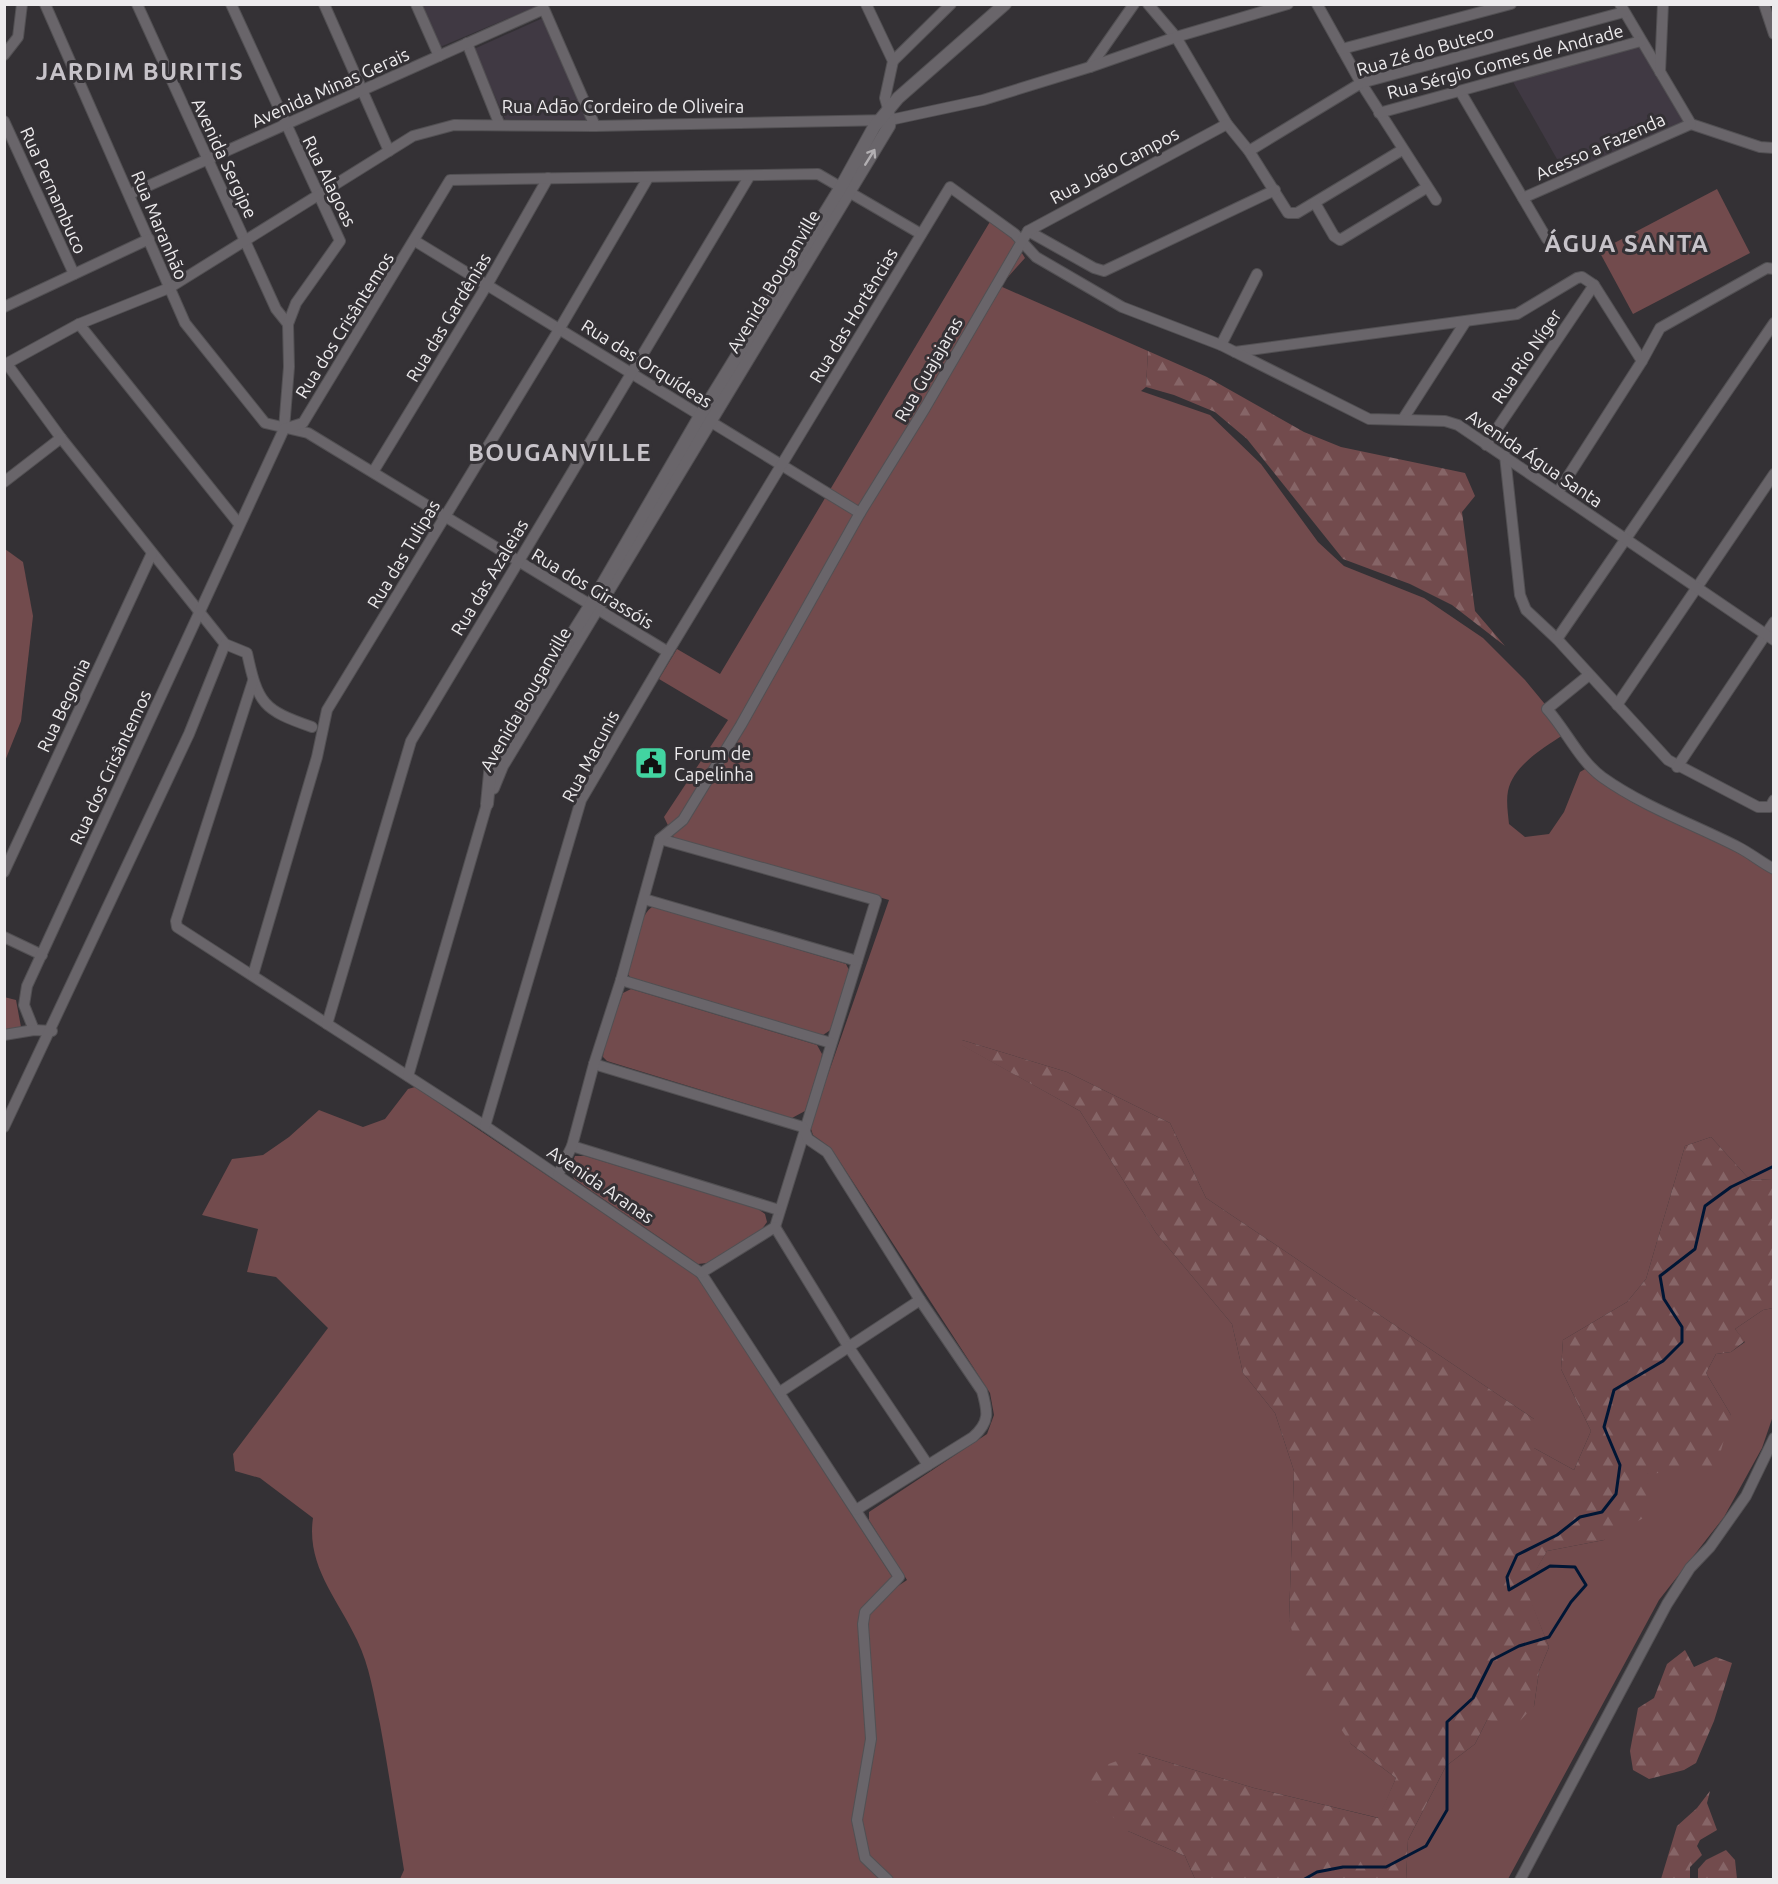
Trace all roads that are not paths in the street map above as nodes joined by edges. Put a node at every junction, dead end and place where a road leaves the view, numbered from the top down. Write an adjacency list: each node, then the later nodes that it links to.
1 (22, 4): 23 (street)
2 (45, 4): 51 (street, Rua Maranhão)
3 (137, 4): 43 (street, Avenida Sergipe)
4 (231, 4): 37 (street, Rua Alagoas)
5 (324, 4): 29 (street)
6 (416, 4): 24 (street)
7 (866, 4): 25 (street)
8 (951, 4): 25 (street)
9 (1005, 4): 32 (street, Avenida Bouganville)
10 (1134, 4): 26 (street)
11 (1148, 4): 19 (street)
12 (1288, 4): 19 (street, Rua Adão Cordeiro de Oliveira)
13 (1317, 4): 22 (street)
14 (1511, 4): 22 (street)
15 (1663, 4): 27 (street)
16 (1764, 4): 18 (street)
17 (1622, 8): 20 (street); 28 (street, Rua Zé do Buteco)
18 (1773, 34)
19 (1176, 37): 26 (street, Rua Adão Cordeiro de Oliveira); 35 (street)
20 (1641, 41): 27 (street); 30 (street, Rua Sérgio Gomes de Andrade)
21 (467, 43): 24 (street, Avenida Minas Gerais); 34 (street); 38 (street, Avenida Minas Gerais)
22 (1342, 49): 28 (street)
23 (4, 55)
24 (439, 56): 29 (street, Avenida Minas Gerais)
25 (893, 61): 32 (street)
26 (1090, 67): 32 (street, Rua Adão Cordeiro de Oliveira)
27 (1660, 72): 36 (street)
28 (1361, 83): 31 (street); 42 (street, Rua Zé do Buteco)
29 (362, 90): 37 (street, Avenida Minas Gerais); 41 (street)
30 (1460, 91): 31 (street, Rua Sérgio Gomes de Andrade); 53 (street)
31 (1379, 113): 40 (street)
32 (886, 116): 38 (street, Rua Adão Cordeiro de Oliveira); 48 (street, Avenida Bouganville)
33 (4, 121): 64 (street, Rua Pernambuco)
34 (499, 123): 38 (street, Rua Adão Cordeiro de Oliveira); 41 (street, Rua Adão Cordeiro de Oliveira)
35 (1227, 124): 42 (street); 56 (street, Rua João Campos)
36 (1691, 124): 39 (street); 53 (street, Acesso a Fazenda)
37 (285, 125): 43 (street, Avenida Minas Gerais); 52 (street, Rua Alagoas)
38 (595, 126)
39 (1773, 148)
40 (1402, 150): 47 (street); 55 (street)
41 (389, 151): 52 (street, Rua Adão Cordeiro de Oliveira)
42 (1249, 151): 50 (street)
43 (208, 160): 51 (street, Avenida Minas Gerais); 60 (street, Avenida Sergipe)
44 (749, 177): 46 (street, Rua dos Crisântemos); 48 (street, Rua dos Crisântemos); 79 (street, Rua das Azaleias)
45 (548, 178): 46 (street, Rua dos Crisântemos); 61 (street, Rua dos Crisântemos); 66 (street, Rua das Gardênias)
46 (648, 178): 74 (street, Rua das Tulipas)
47 (1426, 188): 54 (street); 55 (street)
48 (845, 190): 57 (street, Rua dos Crisântemos); 80 (street, Avenida Bouganville)
49 (956, 190): 57 (street, Rua das Hortências); 62 (street, Avenida Água Santa)
50 (1275, 190): 55 (street); 56 (street)
51 (130, 194): 58 (street, Rua Maranhão)
52 (317, 195): 60 (street, Rua Adão Cordeiro de Oliveira); 73 (street, Rua Alagoas)
53 (1523, 198): 59 (street)
54 (1436, 200)
55 (1315, 203)
56 (1028, 231): 62 (street)
57 (921, 234): 86 (street, Rua das Hortências)
58 (149, 238): 64 (street); 68 (street, Rua Maranhão)
59 (1547, 239)
60 (245, 241): 68 (street, Rua Adão Cordeiro de Oliveira); 73 (street, Avenida Sergipe)
61 (415, 241): 66 (street, Rua das Orquídeas); 82 (street, Rua dos Crisântemos)
62 (1022, 241): 75 (street, Avenida Água Santa); 91 (street, Rua Guajajaras)
63 (1773, 269): 77 (street)
64 (74, 273): 69 (street)
65 (1257, 274): 75 (street)
66 (487, 285): 74 (street, Rua das Orquídeas); 87 (street, Rua das Gardênias)
67 (1594, 285): 70 (street); 77 (street); 84 (street, Rua Rio Níger)
68 (169, 288): 72 (street, Rua Adão Cordeiro de Oliveira); 82 (street, Rua Maranhão)
69 (4, 307)
70 (1466, 321): 76 (street); 81 (street)
71 (1773, 323): 94 (street)
72 (80, 324): 78 (street, Rua Adão Cordeiro de Oliveira); 93 (street)
73 (288, 324): 82 (street)
74 (560, 328): 79 (street, Rua das Orquídeas); 92 (street, Rua das Tulipas)
75 (1221, 345): 76 (street, Avenida Água Santa)
76 (1235, 352): 81 (street, Avenida Água Santa)
77 (1642, 361): 90 (street)
78 (6, 364): 83 (street)
79 (630, 373): 80 (street, Rua das Orquídeas); 96 (street, Rua das Azaleias)
80 (704, 418): 86 (street, Rua das Orquídeas); 98 (street, Avenida Bouganville)
81 (1403, 419): 84 (street, Avenida Água Santa)
82 (284, 429): 87 (street, Rua dos Girassóis); 93 (street, Rua dos Crisântemos)
83 (60, 438): 89 (street); 95 (street)
84 (1486, 445): 85 (street, Avenida Água Santa)
85 (1505, 456): 90 (street, Avenida Água Santa); 102 (street)
86 (782, 467): 91 (street, Rua das Orquídeas); 104 (street, Rua Macunis)
87 (373, 472): 92 (street, Rua dos Girassóis)
88 (1773, 474): 97 (street)
89 (4, 482)
90 (1558, 492): 94 (street, Avenida Água Santa)
91 (860, 513): 112 (street, Rua Guajajaras)
92 (445, 517): 96 (street, Rua dos Girassóis); 119 (street, Rua das Tulipas)
93 (239, 524): 99 (street, Rua dos Crisântemos)
94 (1626, 539): 97 (street, Avenida Água Santa); 102 (street)
95 (152, 552): 99 (street); 114 (street, Rua Begonia)
96 (517, 562): 98 (street, Rua dos Girassóis); 121 (street, Rua das Azaleias)
97 (1697, 588): 101 (street, Avenida Água Santa); 107 (street)
98 (594, 608): 104 (street, Rua dos Girassóis); 111 (street, Avenida Bouganville)
99 (200, 612): 103 (street); 117 (street, Rua dos Crisântemos)
100 (1773, 622): 101 (street)
101 (1769, 637): 109 (street)
102 (1557, 639): 105 (street)
103 (225, 644): 106 (street); 123 (street)
104 (668, 652): 128 (street, Rua Macunis)
105 (1589, 675): 107 (street); 113 (street)
106 (253, 681): 108 (street); 119 (street, Avenida Aranas)
107 (1617, 705): 109 (street)
108 (312, 727)
109 (1677, 767): 110 (street)
110 (1773, 800)
111 (487, 804): 127 (street)
112 (660, 839): 115 (street); 118 (street)
113 (1773, 869)
114 (4, 872)
115 (644, 899): 118 (street); 120 (street)
116 (4, 937): 117 (street)
117 (42, 955): 122 (street, Rua dos Crisântemos)
118 (857, 961): 125 (street)
119 (254, 975): 121 (street, Avenida Aranas)
120 (621, 980): 125 (street); 126 (street)
121 (327, 1024): 127 (street, Avenida Aranas)
122 (34, 1030): 123 (street); 124 (street)
123 (52, 1031): 129 (street)
124 (4, 1035)
125 (831, 1043): 130 (street)
126 (594, 1064): 130 (street); 131 (street)
127 (408, 1076): 128 (street, Avenida Aranas)
128 (485, 1126): 132 (street, Avenida Aranas)
129 (4, 1127)
130 (803, 1127): 133 (street); 136 (street)
131 (572, 1146): 132 (street); 133 (street)
132 (558, 1175): 135 (street, Avenida Aranas)
133 (779, 1210): 134 (street)
134 (775, 1227): 135 (street); 137 (street)
135 (701, 1273): 138 (street, Avenida Aranas)
136 (920, 1300): 137 (street); 140 (street)
137 (848, 1346): 138 (street); 140 (street)
138 (780, 1392): 141 (street, Avenida Aranas)
139 (1773, 1438): 143 (street)
140 (928, 1465): 141 (street)
141 (856, 1510): 142 (street, Avenida Aranas)
142 (888, 1880)
143 (1520, 1880)

